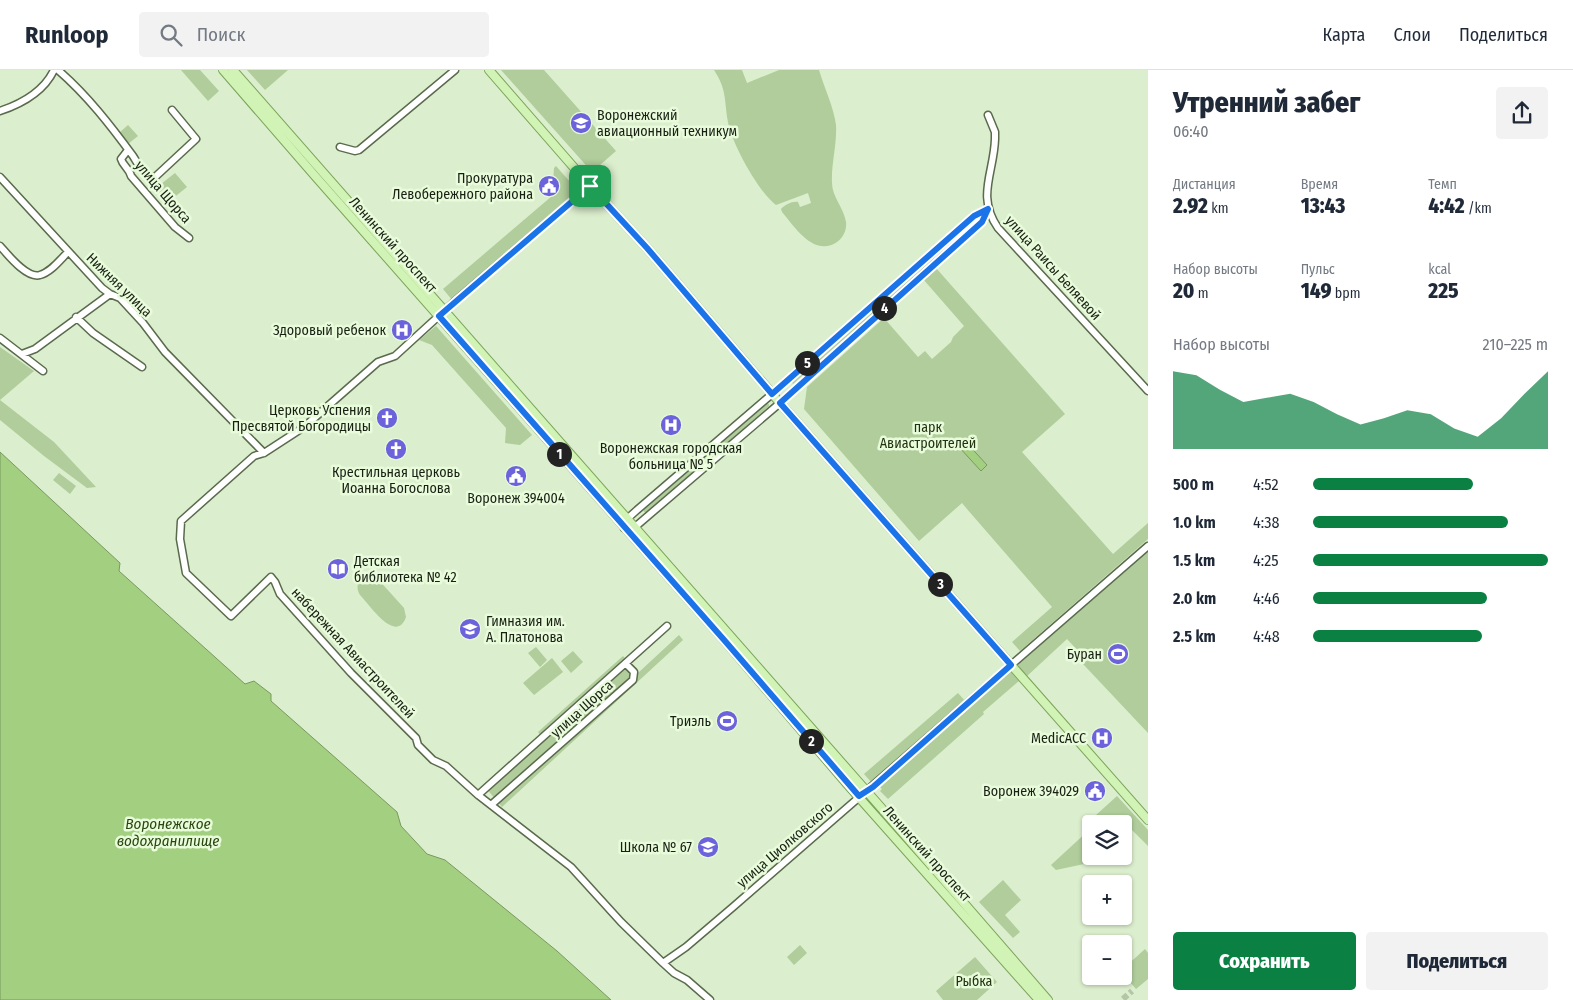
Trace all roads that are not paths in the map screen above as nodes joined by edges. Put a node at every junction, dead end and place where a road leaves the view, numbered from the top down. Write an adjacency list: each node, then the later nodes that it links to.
1 (54, 70): 8 (street)
2 (58, 70): 11 (street, улица Щорса)
3 (224, 70): 19 (main road, Ленинский проспект)
4 (233, 70): 19 (main road, Ленинский проспект)
5 (455, 70): 10 (street)
6 (489, 70): 13 (main road)
7 (172, 110): 11 (street, улица Щорса)
8 (0, 111)
9 (988, 115): 14 (street, улица Раисы Беляевой)
10 (340, 147)
11 (128, 150): 15 (street, улица Щорса)
12 (0, 177): 17 (street, Нижняя улица)
13 (590, 186): 19 (street); 26 (main road)
14 (988, 209): 25 (street, улица Раисы Беляевой); 26 (street); 27 (street)
15 (189, 238)
16 (0, 246): 17 (street)
17 (68, 252): 18 (street, Нижняя улица)
18 (110, 294): 20 (street); 28 (street, Нижняя улица)
19 (442, 313): 28 (street); 29 (main road, Ленинский проспект); 30 (main road, Ленинский проспект)
20 (76, 317): 22 (street); 23 (street)
21 (0, 338): 22 (street)
22 (22, 354): 24 (street)
23 (142, 367)
24 (43, 371)
25 (1148, 391)
26 (772, 394): 27 (main road); 29 (street)
27 (780, 403): 31 (street); 35 (main road)
28 (264, 452): 37 (street, набережная Авиастроителей)
29 (627, 519): 30 (street); 31 (main road, Ленинский проспект)
30 (624, 528): 31 (street); 38 (main road, Ленинский проспект)
31 (635, 528): 36 (main road, Ленинский проспект)
32 (1148, 546): 35 (street, улица Циолковского)
33 (667, 626): 34 (street)
34 (626, 664): 37 (street); 39 (street, улица Щорса)
35 (1011, 665): 36 (street, улица Циолковского); 40 (main road)
36 (867, 791): 38 (street, улица Циолковского); 44 (main road, Ленинский проспект)
37 (478, 795): 39 (street, набережная Авиастроителей)
38 (859, 796): 41 (street, улица Циолковского); 43 (main road, Ленинский проспект)
39 (491, 806): 41 (street, набережная Авиастроителей)
40 (1148, 820)
41 (663, 963): 42 (street, набережная Авиастроителей)
42 (710, 1000)
43 (1038, 1000)
44 (1048, 1000)

